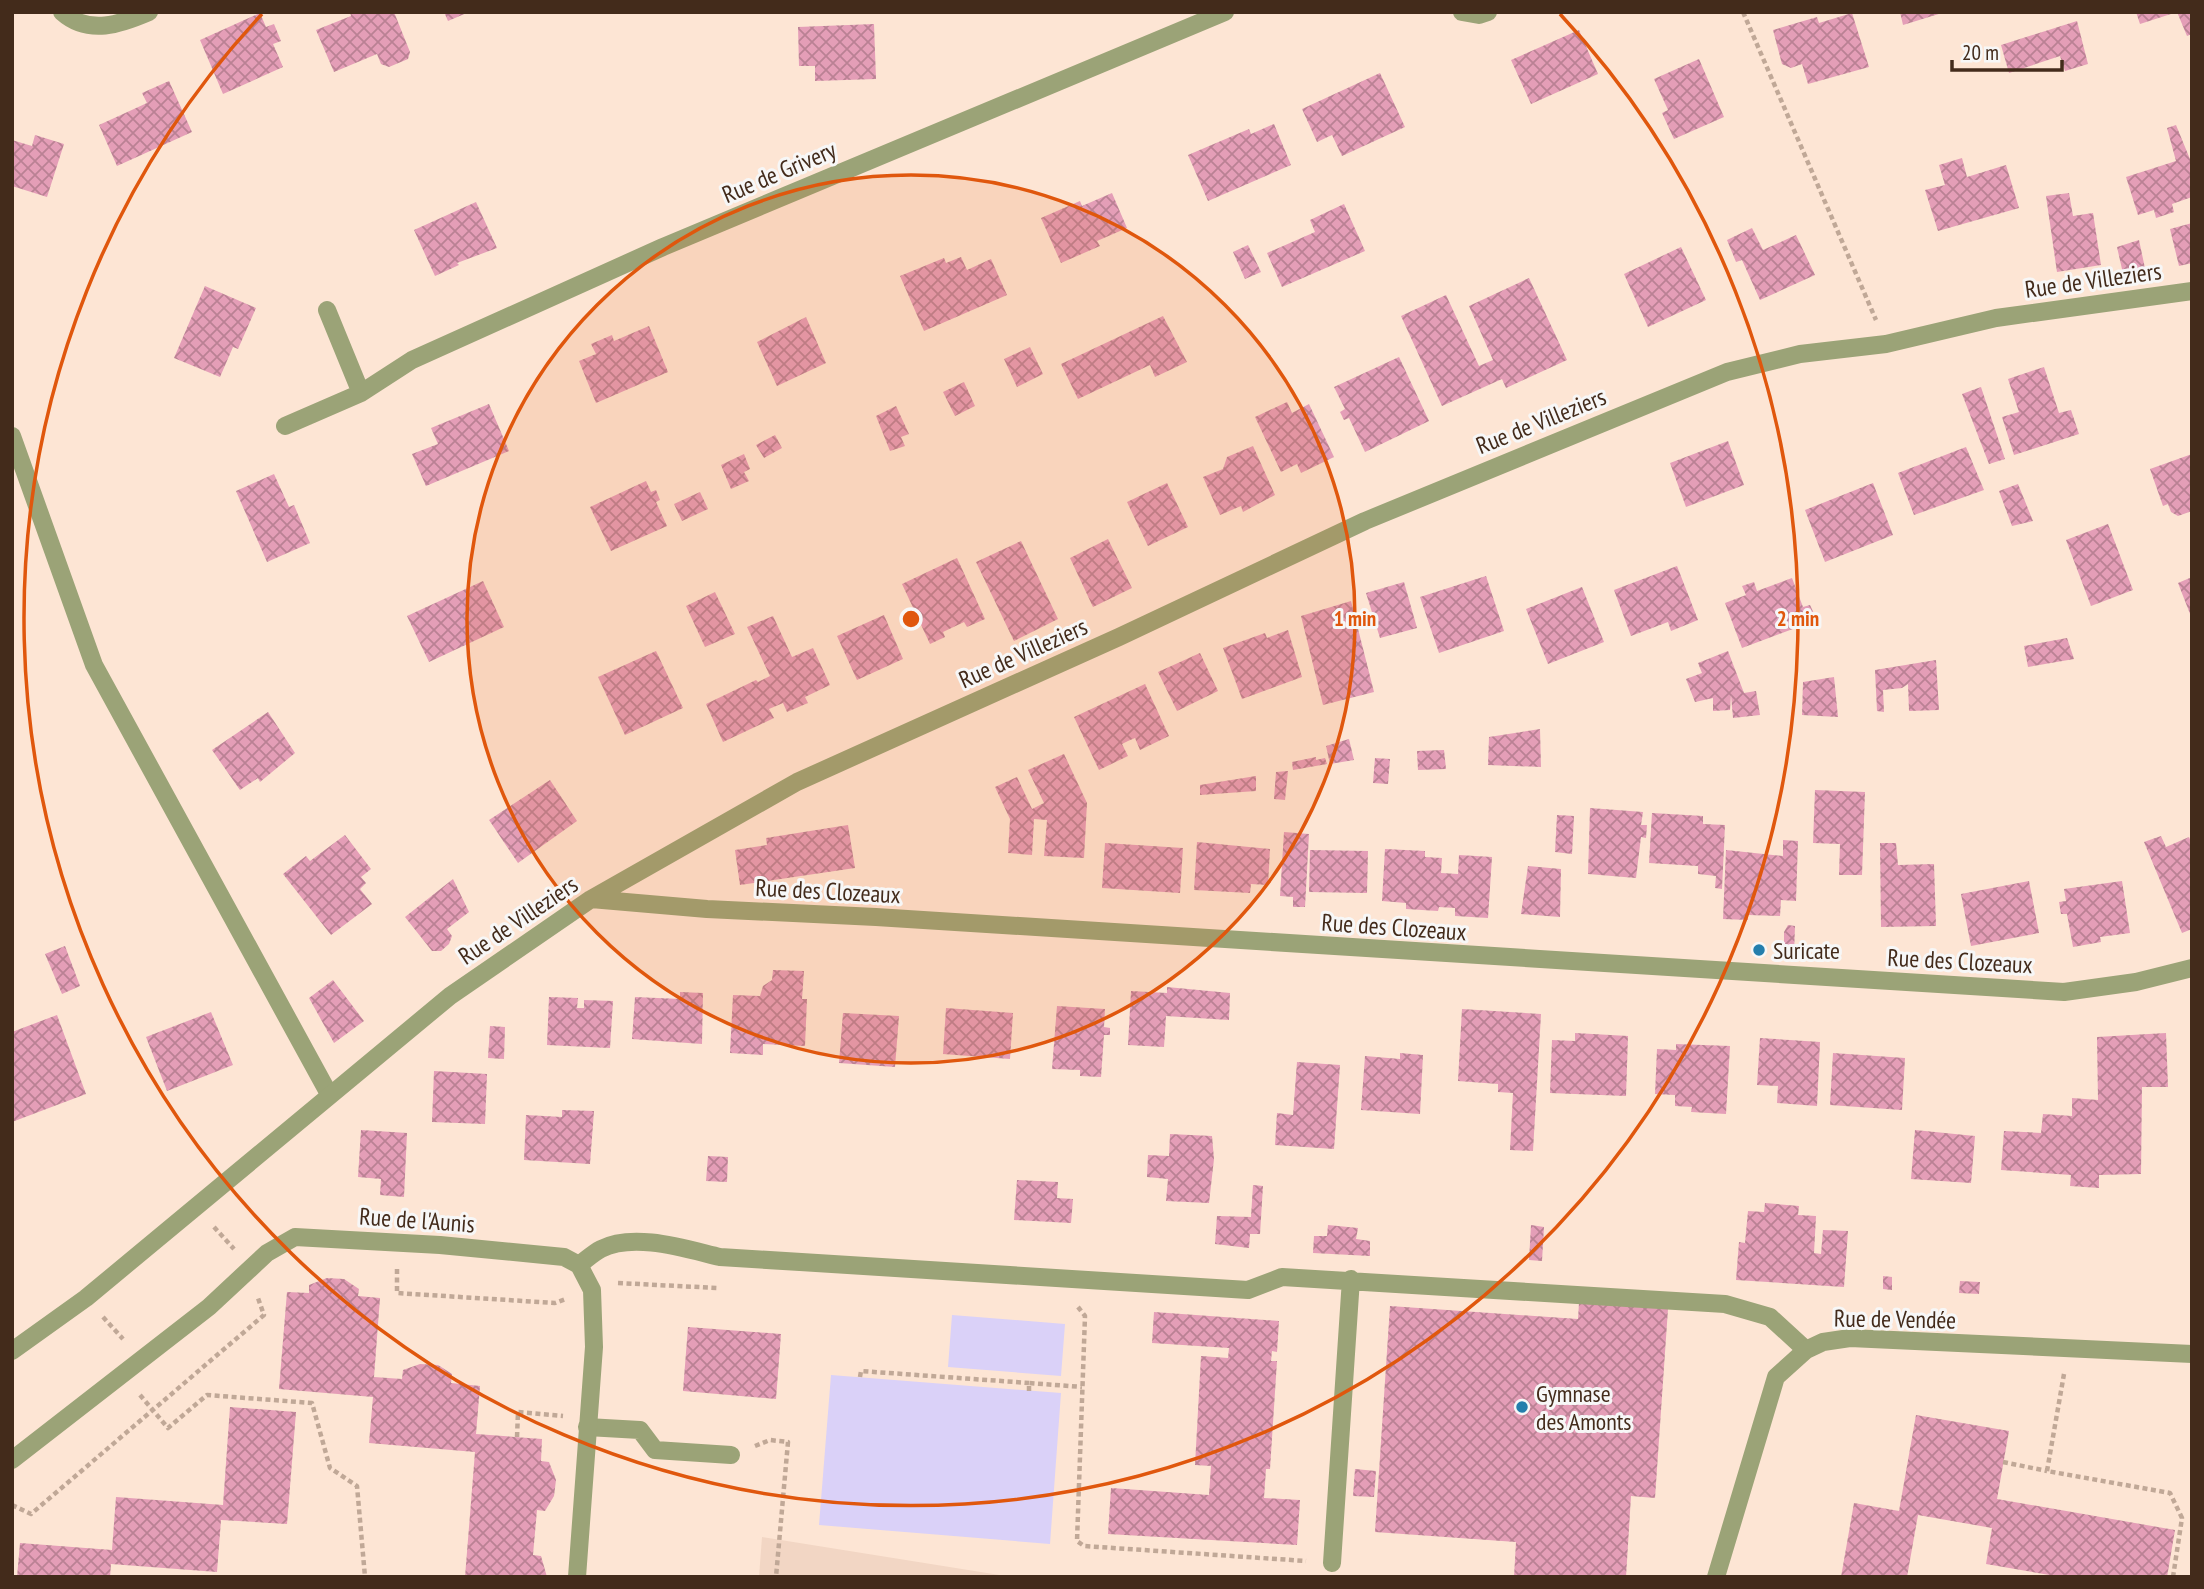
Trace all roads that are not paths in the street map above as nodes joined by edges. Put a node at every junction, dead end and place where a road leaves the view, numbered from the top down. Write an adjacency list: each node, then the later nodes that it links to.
1 (62, 12): 2 (street)
2 (149, 12)
3 (1225, 12): 8 (street, Rue de Grivery)
4 (1462, 12): 5 (street)
5 (1488, 12)
6 (2192, 291): 11 (street, Rue de Villeziers)
7 (327, 310): 8 (street)
8 (361, 393): 9 (street, Rue de Grivery)
9 (285, 426)
10 (12, 436): 13 (street)
11 (591, 899): 12 (street, Rue des Clozeaux); 13 (street, Rue de Villeziers)
12 (2192, 968)
13 (329, 1094): 17 (street, Rue de Villeziers)
14 (579, 1265): 15 (street); 19 (street); 21 (street, Rue de l'Aunis)
15 (1351, 1279): 16 (street); 22 (street)
16 (1807, 1350): 18 (street, Rue de Vendée); 24 (street, Rue de Vendée)
17 (12, 1351)
18 (2192, 1354)
19 (588, 1422): 20 (street); 23 (street)
20 (731, 1455)
21 (12, 1460)
22 (1332, 1563)
23 (577, 1577)
24 (1716, 1577)

